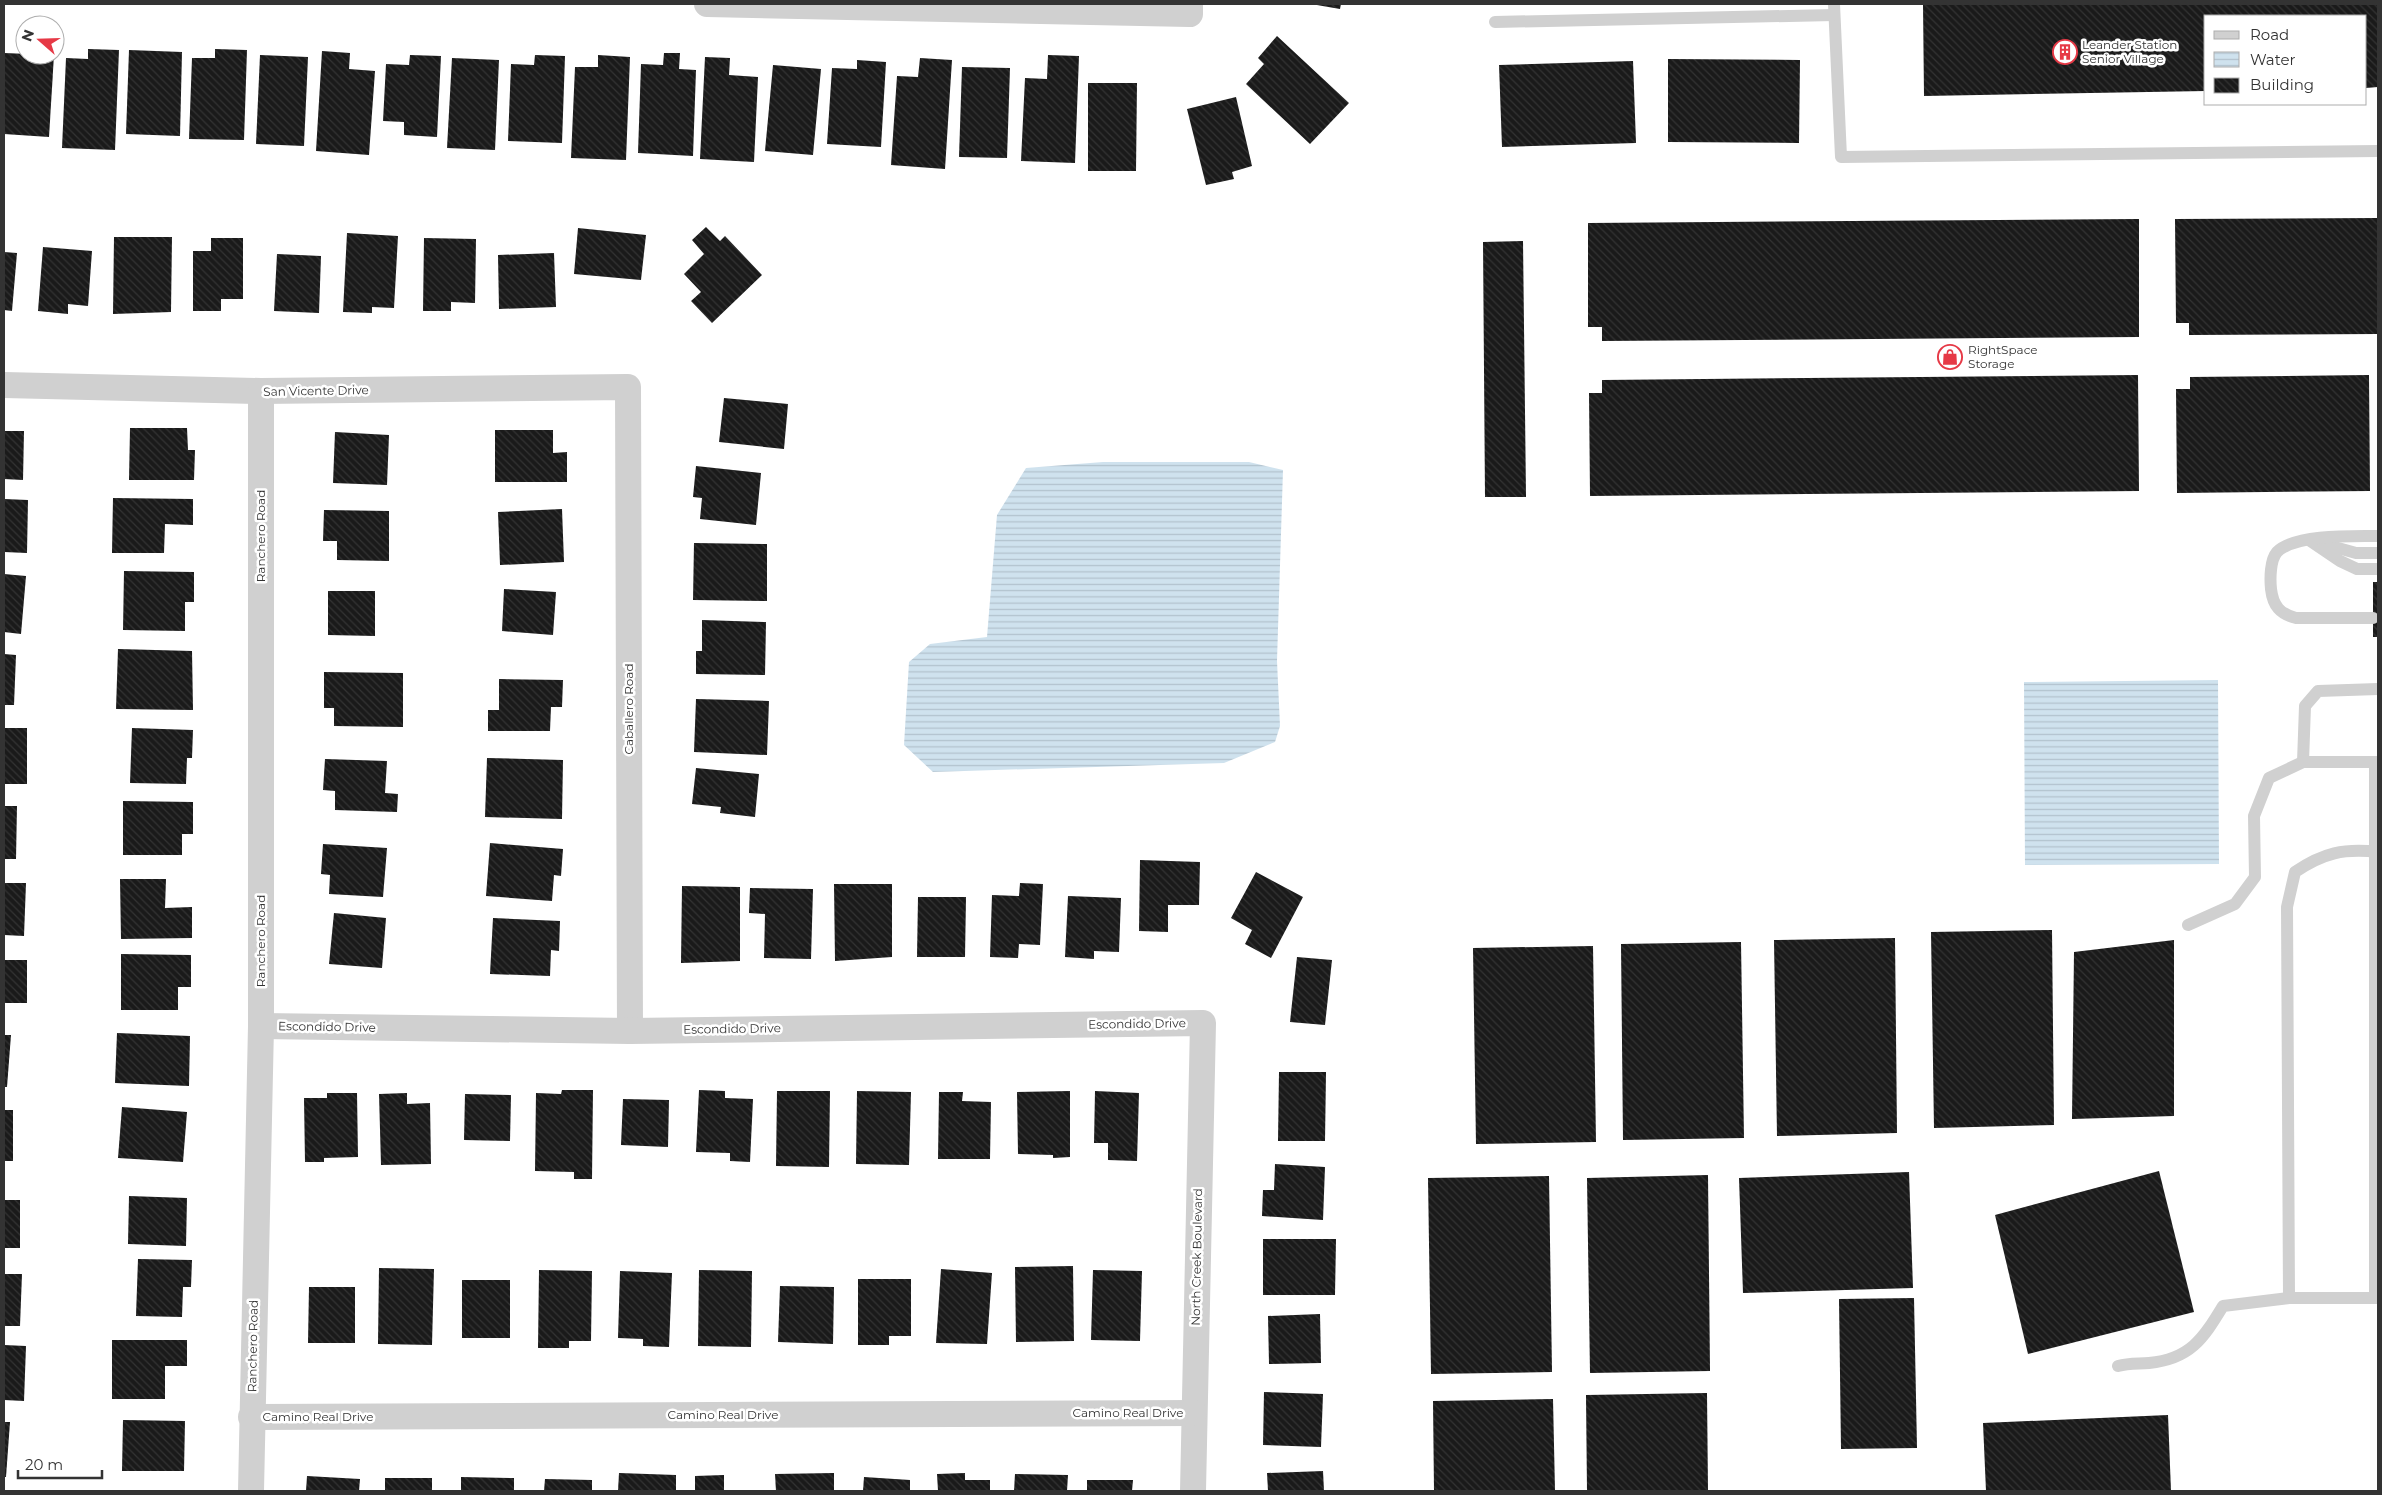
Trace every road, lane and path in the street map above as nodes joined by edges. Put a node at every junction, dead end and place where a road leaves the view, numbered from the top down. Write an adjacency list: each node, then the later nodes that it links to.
1 (707, 4): 2 (street)
2 (1190, 9)
3 (1834, 9): 4 (lane); 5 (lane)
4 (1495, 22)
5 (2378, 151)
6 (4, 386): 8 (street, San Vicente Drive)
7 (628, 387): 8 (street, San Vicente Drive); 21 (street, Caballero Road)
8 (261, 391): 20 (street, Ranchero Road)
9 (2378, 536): 10 (lane)
10 (2309, 540): 11 (lane); 12 (lane); 13 (lane)
11 (2378, 553)
12 (2378, 569)
13 (2373, 618)
14 (2378, 689): 15 (lane)
15 (2303, 762): 16 (lane); 18 (lane)
16 (2376, 762): 17 (lane)
17 (2376, 852): 22 (lane); 23 (lane)
18 (2188, 924)
19 (1203, 1023): 21 (street, Escondido Drive); 26 (street, North Creek Boulevard)
20 (261, 1026): 21 (street, Escondido Drive); 27 (street, Ranchero Road)
21 (630, 1031)
22 (2377, 1094): 24 (lane)
23 (2289, 1298): 24 (lane); 25 (lane)
24 (2377, 1298)
25 (2118, 1366)
26 (1194, 1413): 27 (street, Camino Real Drive); 29 (street, North Creek Boulevard)
27 (252, 1417): 28 (street, Ranchero Road)
28 (251, 1491)
29 (1193, 1491)

